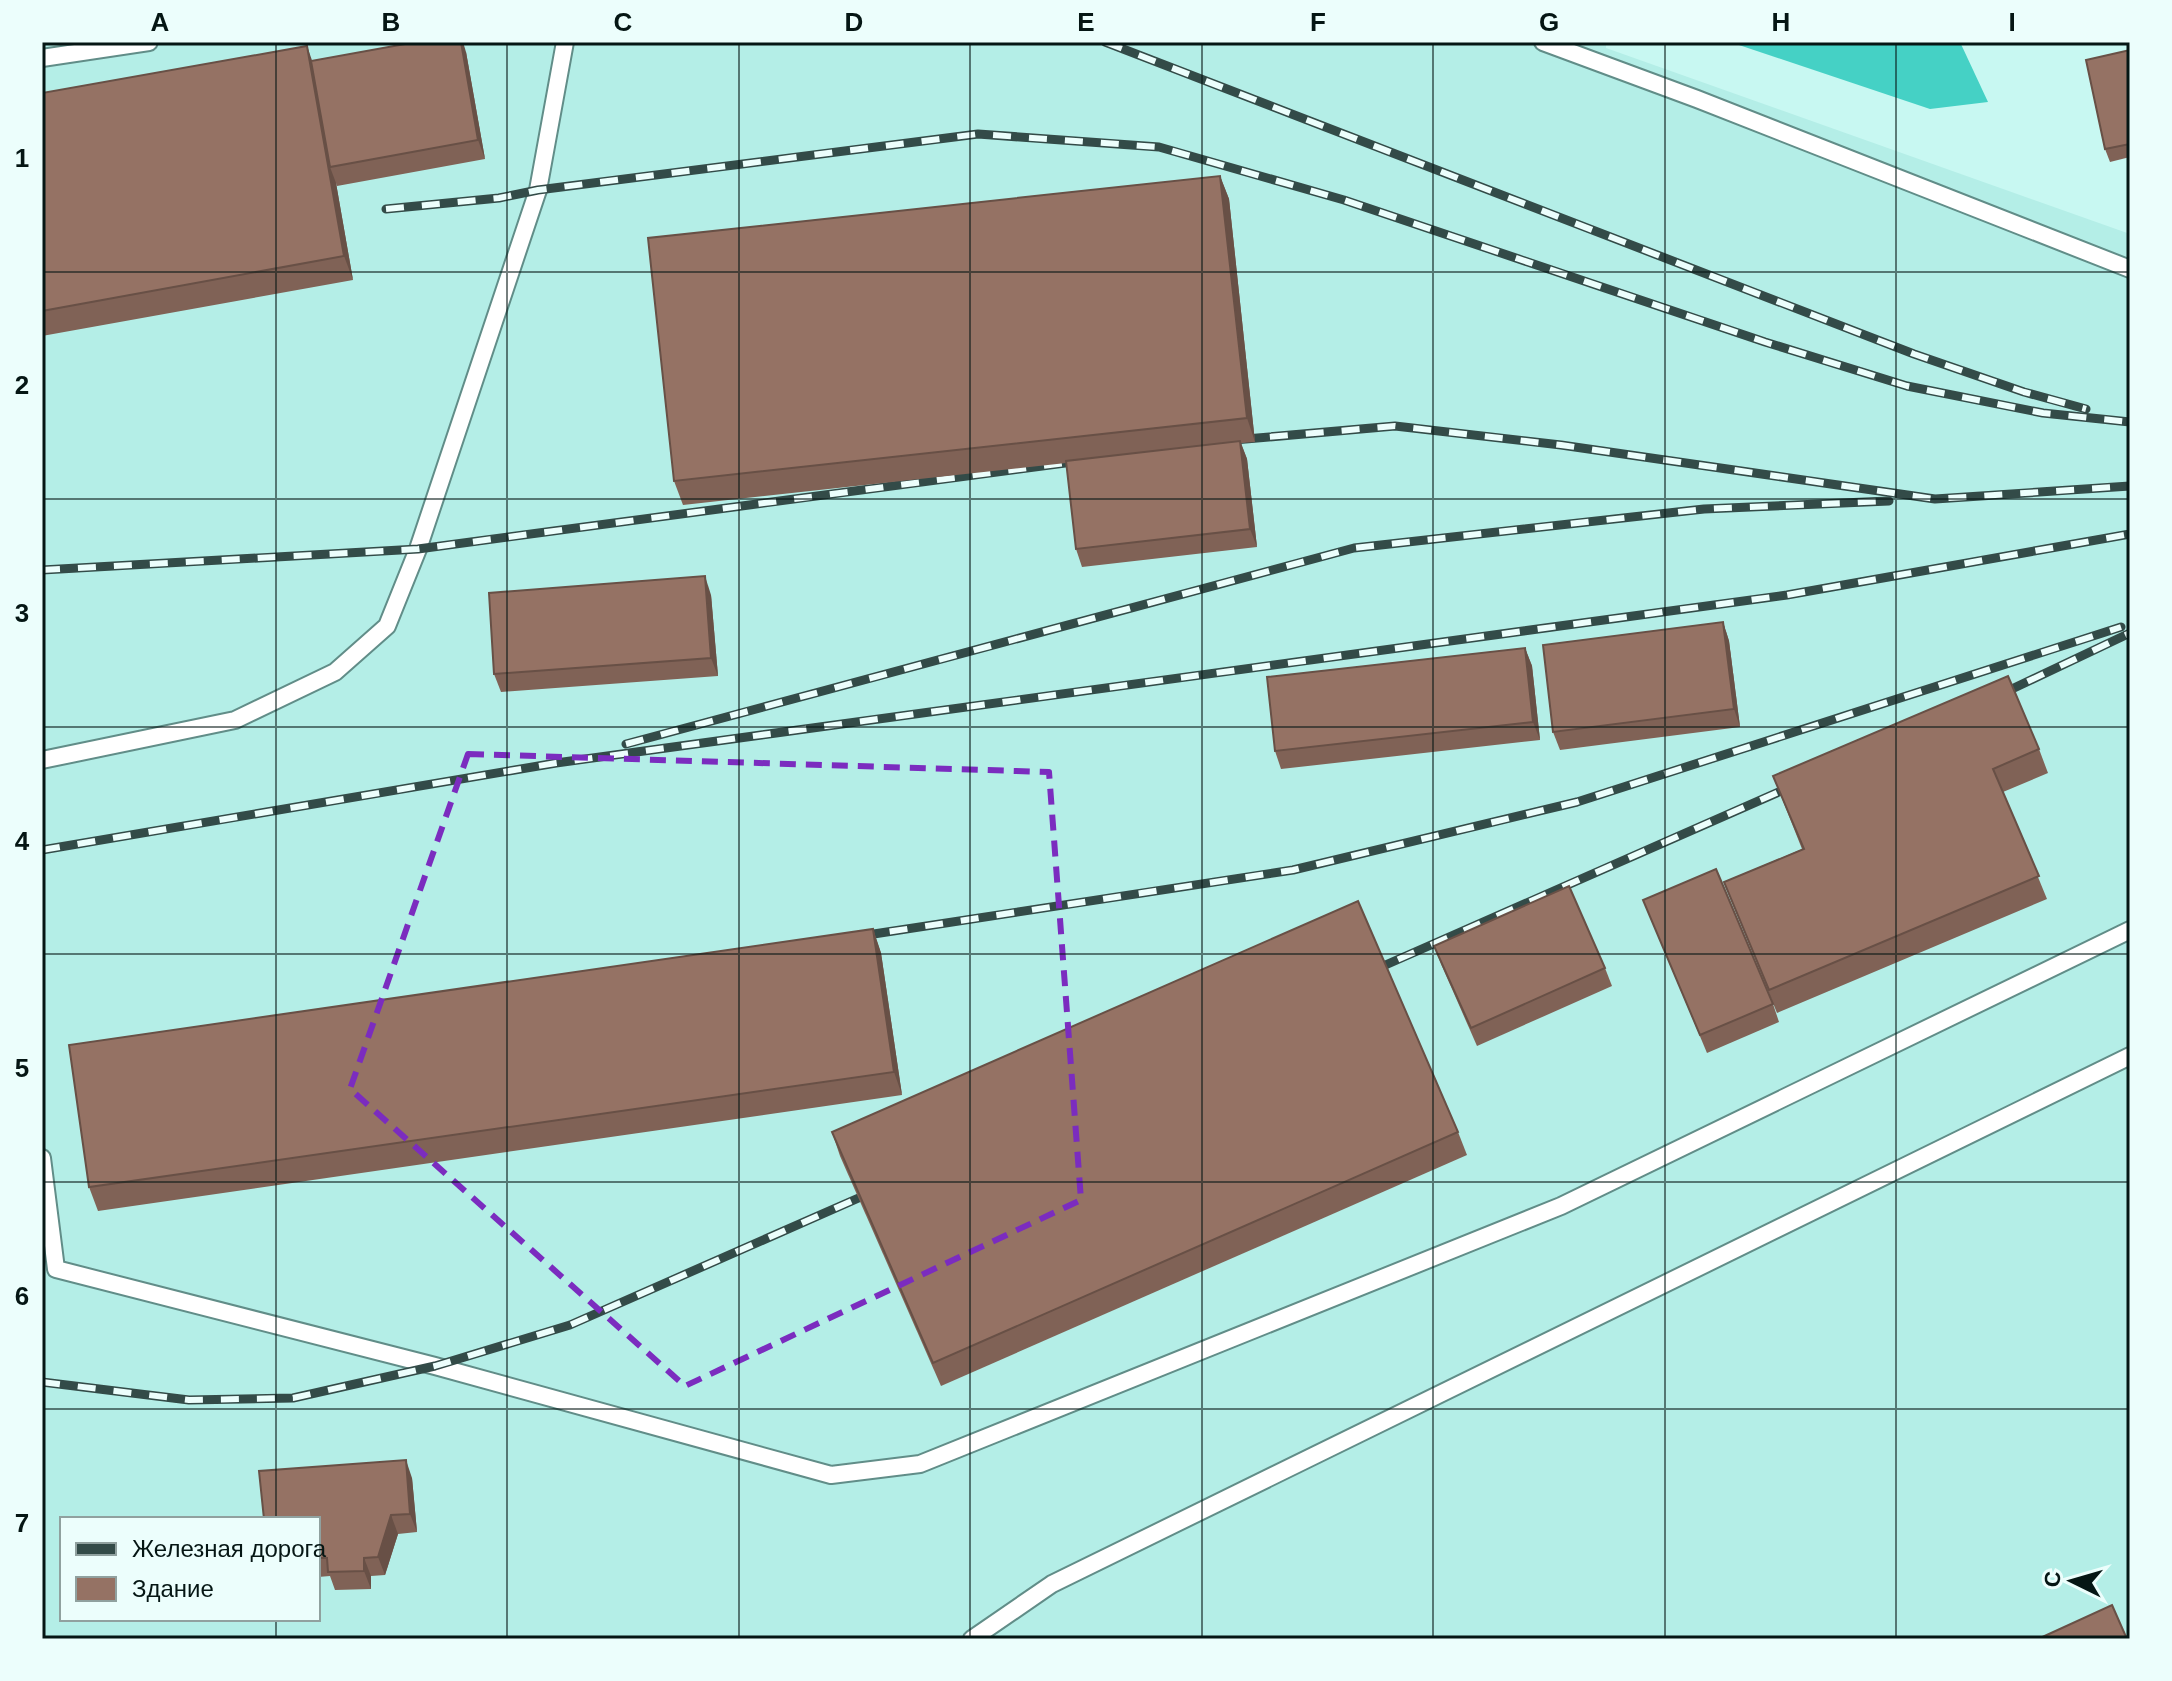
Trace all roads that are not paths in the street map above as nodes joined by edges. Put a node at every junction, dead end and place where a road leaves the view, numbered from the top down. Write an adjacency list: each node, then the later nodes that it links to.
1 (149, 42): 4 (lane)
2 (565, 42): 6 (lane)
3 (1543, 42): 5 (lane)
4 (42, 58)
5 (2130, 269)
6 (42, 760)
7 (2130, 930): 10 (lane)
8 (2130, 1056): 11 (lane)
9 (42, 1158): 10 (lane)
10 (49, 1267)
11 (972, 1639)

